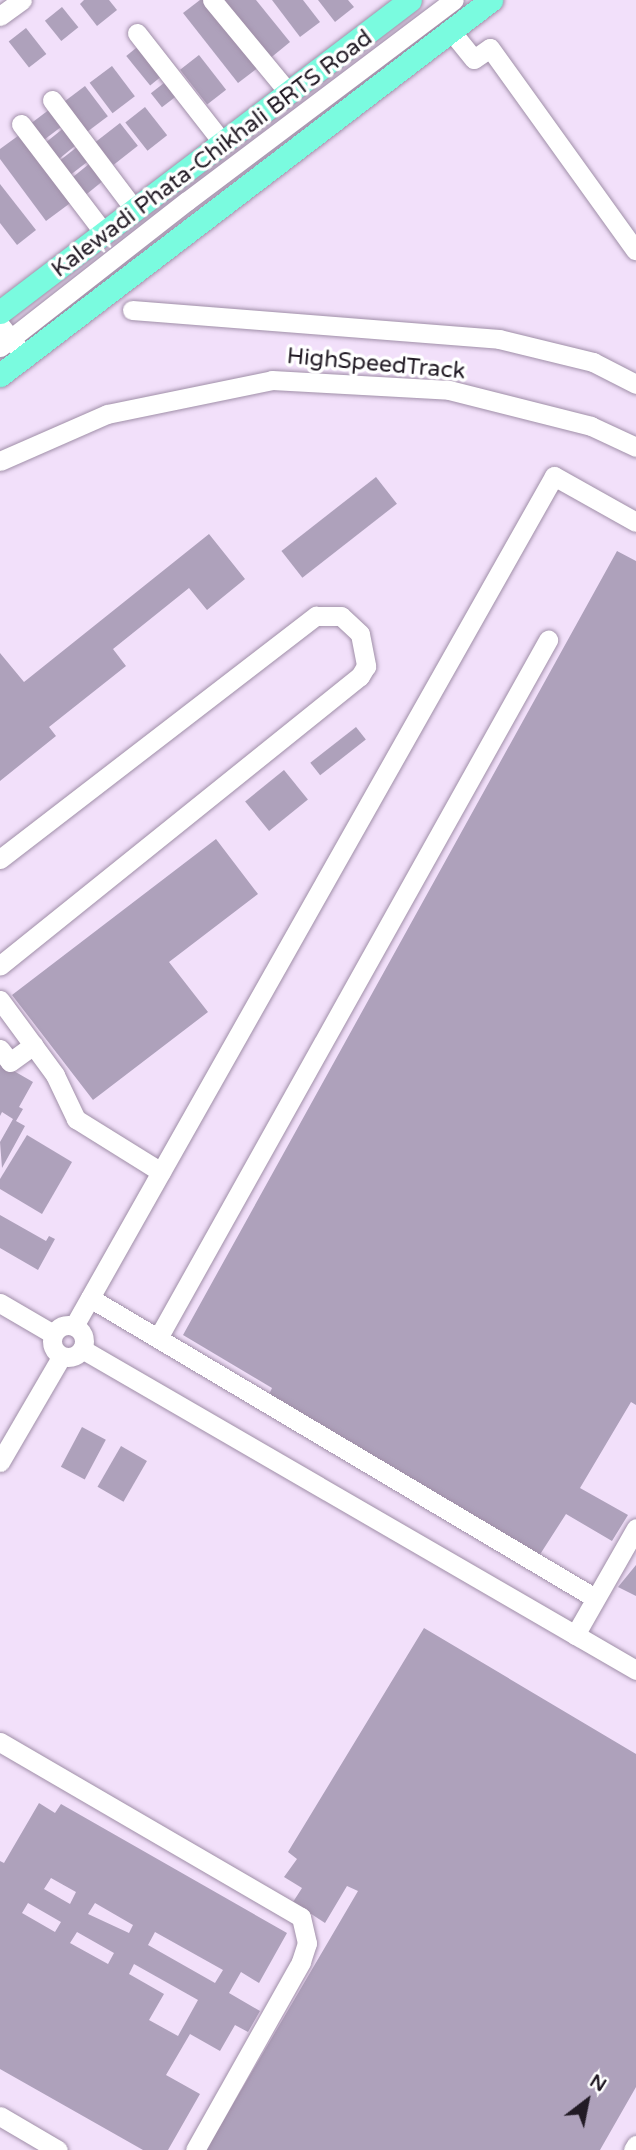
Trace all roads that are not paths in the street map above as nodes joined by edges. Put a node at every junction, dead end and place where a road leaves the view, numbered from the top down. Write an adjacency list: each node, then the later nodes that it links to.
1 (22, 0): 6 (street)
2 (212, 0): 9 (street)
3 (410, 0): 9 (main road)
4 (454, 0): 18 (street, Kalewadi Phata-Chikhali BRTS Road)
5 (491, 0): 7 (main road)
6 (0, 16)
7 (452, 31): 15 (street); 18 (main road)
8 (137, 33): 12 (street)
9 (289, 92): 12 (main road)
10 (52, 100): 13 (street)
11 (21, 124): 14 (street)
12 (223, 143): 13 (main road)
13 (134, 209): 14 (main road)
14 (104, 233): 17 (main road)
15 (635, 250)
16 (132, 310): 20 (street)
17 (0, 312)
18 (9, 342): 19 (main road)
19 (0, 375)
20 (636, 384)
21 (636, 447): 22 (street, HighSpeedTrack)
22 (0, 461)
23 (636, 522): 30 (street)
24 (548, 640): 35 (street)
25 (0, 859): 26 (street)
26 (0, 965)
27 (0, 1000): 28 (street)
28 (33, 1045): 29 (street); 30 (street)
29 (0, 1049)
30 (161, 1172): 31 (street)
31 (90, 1298): 33 (street); 35 (street)
32 (0, 1304): 34 (street)
33 (74, 1326): 34 (street); 36 (street)
34 (53, 1334): 37 (street)
35 (158, 1338): 41 (street)
36 (82, 1349): 37 (street); 42 (street)
37 (61, 1357): 38 (street)
38 (8, 1432): 39 (street)
39 (0, 1461)
40 (636, 1528): 41 (street)
41 (595, 1598): 42 (street)
42 (575, 1634): 43 (street)
43 (636, 1670)
44 (0, 1742): 48 (street)
45 (0, 2116): 47 (street)
46 (636, 2145): 49 (street)
47 (58, 2150)
48 (195, 2150)
49 (633, 2150)

